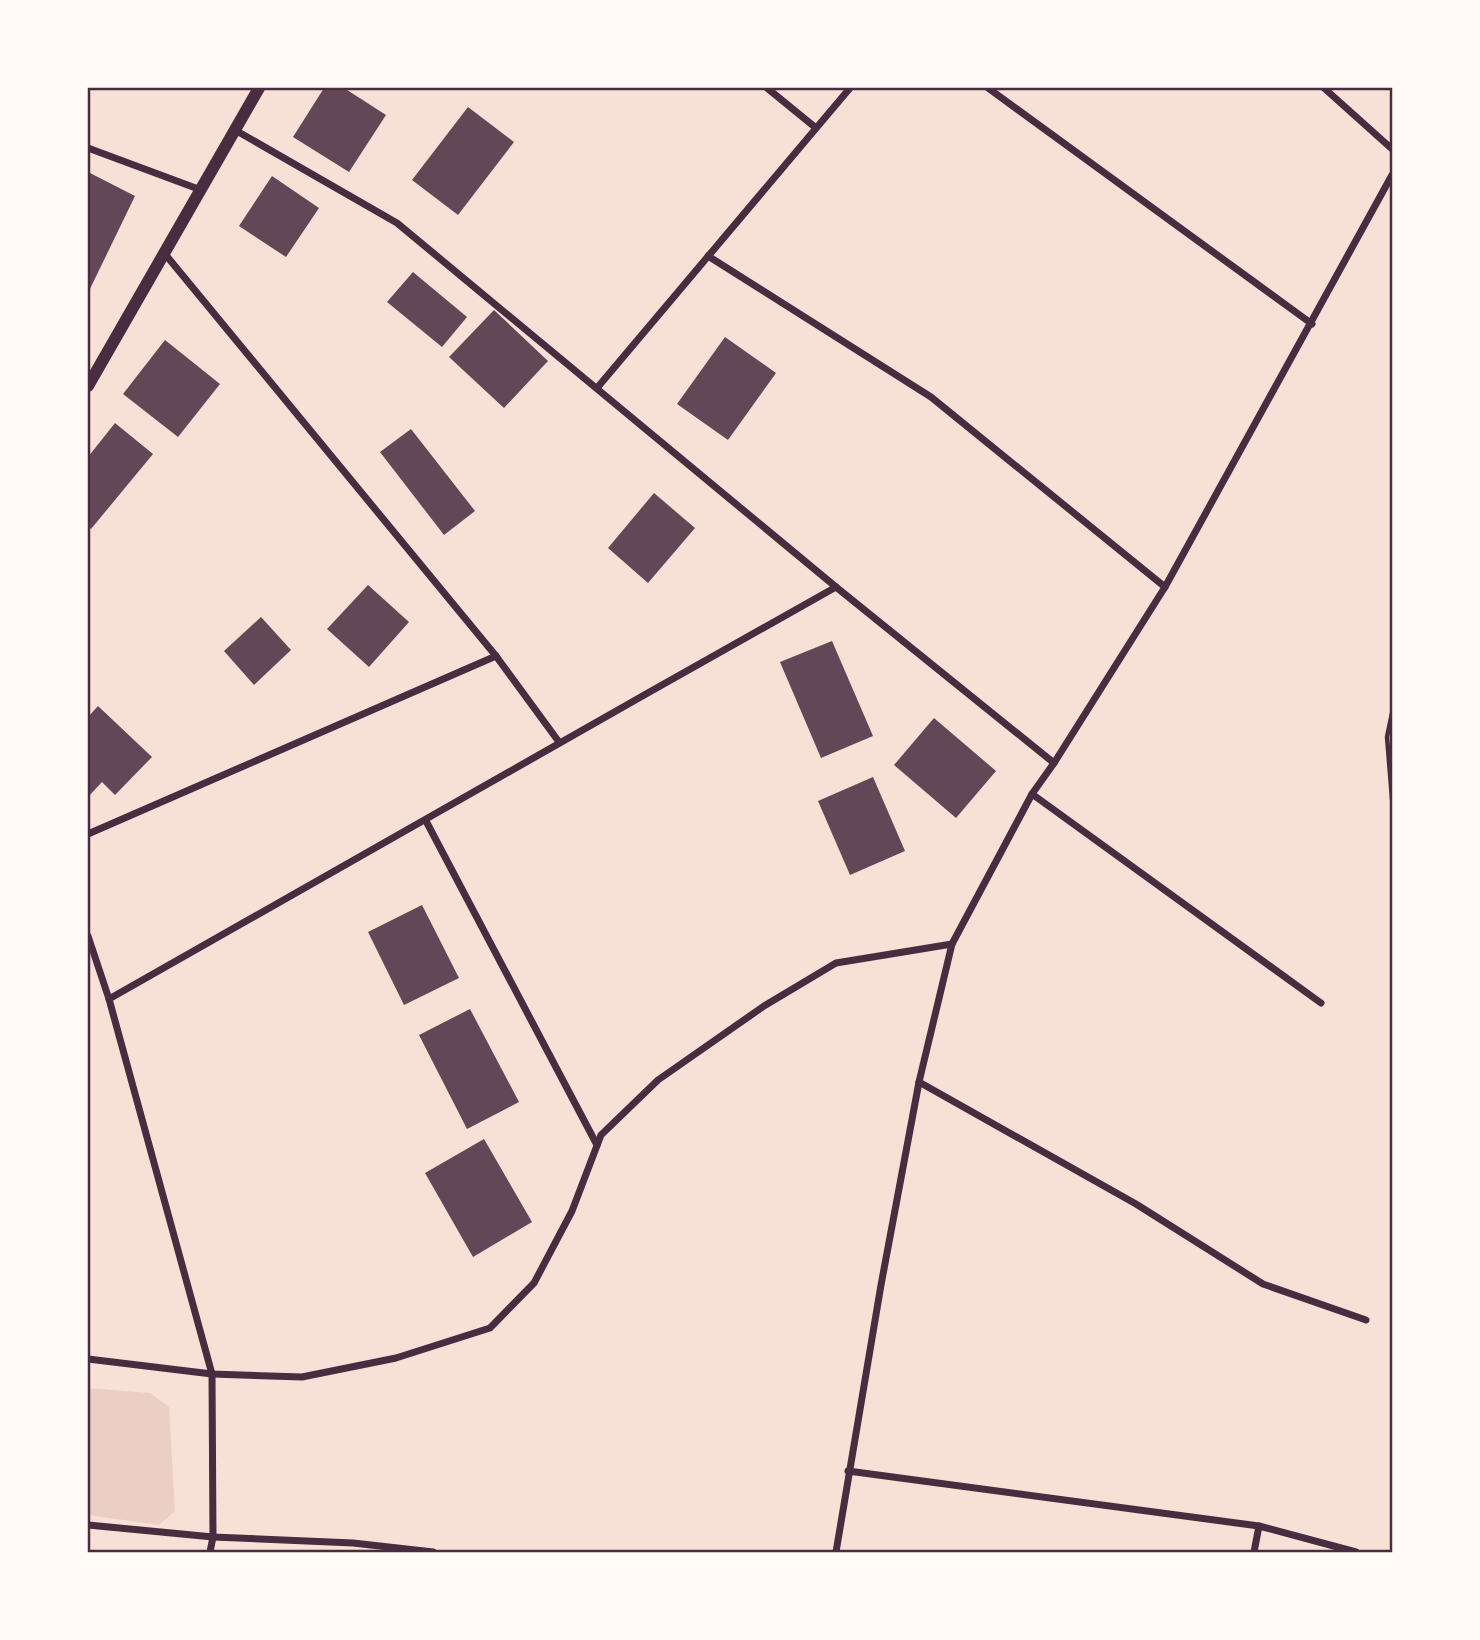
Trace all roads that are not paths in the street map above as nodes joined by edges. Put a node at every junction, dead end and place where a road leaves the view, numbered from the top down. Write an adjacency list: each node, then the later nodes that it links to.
1 (259, 88): 7 (street)
2 (767, 88): 6 (street)
3 (850, 88): 6 (street)
4 (988, 88): 14 (street)
5 (1324, 88): 9 (street)
6 (816, 128): 13 (street)
7 (235, 130): 11 (street); 16 (street)
8 (88, 148): 11 (street)
9 (1392, 149)
10 (1392, 176): 14 (street)
11 (201, 190): 12 (street)
12 (165, 254): 15 (street); 19 (street)
13 (708, 256): 16 (street); 18 (street)
14 (1312, 324): 18 (street)
15 (88, 386)
16 (597, 388): 17 (street)
17 (836, 587): 20 (street); 21 (street)
18 (1165, 587): 21 (street)
19 (496, 656): 20 (street); 24 (street)
20 (559, 741): 23 (street)
21 (1054, 763): 22 (street)
22 (1032, 794): 26 (street); 28 (street)
23 (426, 821): 27 (street); 30 (street)
24 (88, 834)
25 (88, 936): 27 (street)
26 (952, 943): 29 (street); 30 (street)
27 (109, 999): 33 (street)
28 (1321, 1003)
29 (919, 1082): 31 (street); 34 (street)
30 (597, 1145): 33 (street)
31 (1366, 1320)
32 (88, 1359): 33 (street)
33 (212, 1374): 37 (street)
34 (848, 1471): 36 (street); 40 (street)
35 (88, 1525): 37 (street)
36 (1259, 1525): 41 (street); 42 (street)
37 (213, 1537): 38 (street); 39 (street)
38 (210, 1552)
39 (433, 1552)
40 (836, 1552)
41 (1254, 1552)
42 (1356, 1552)

